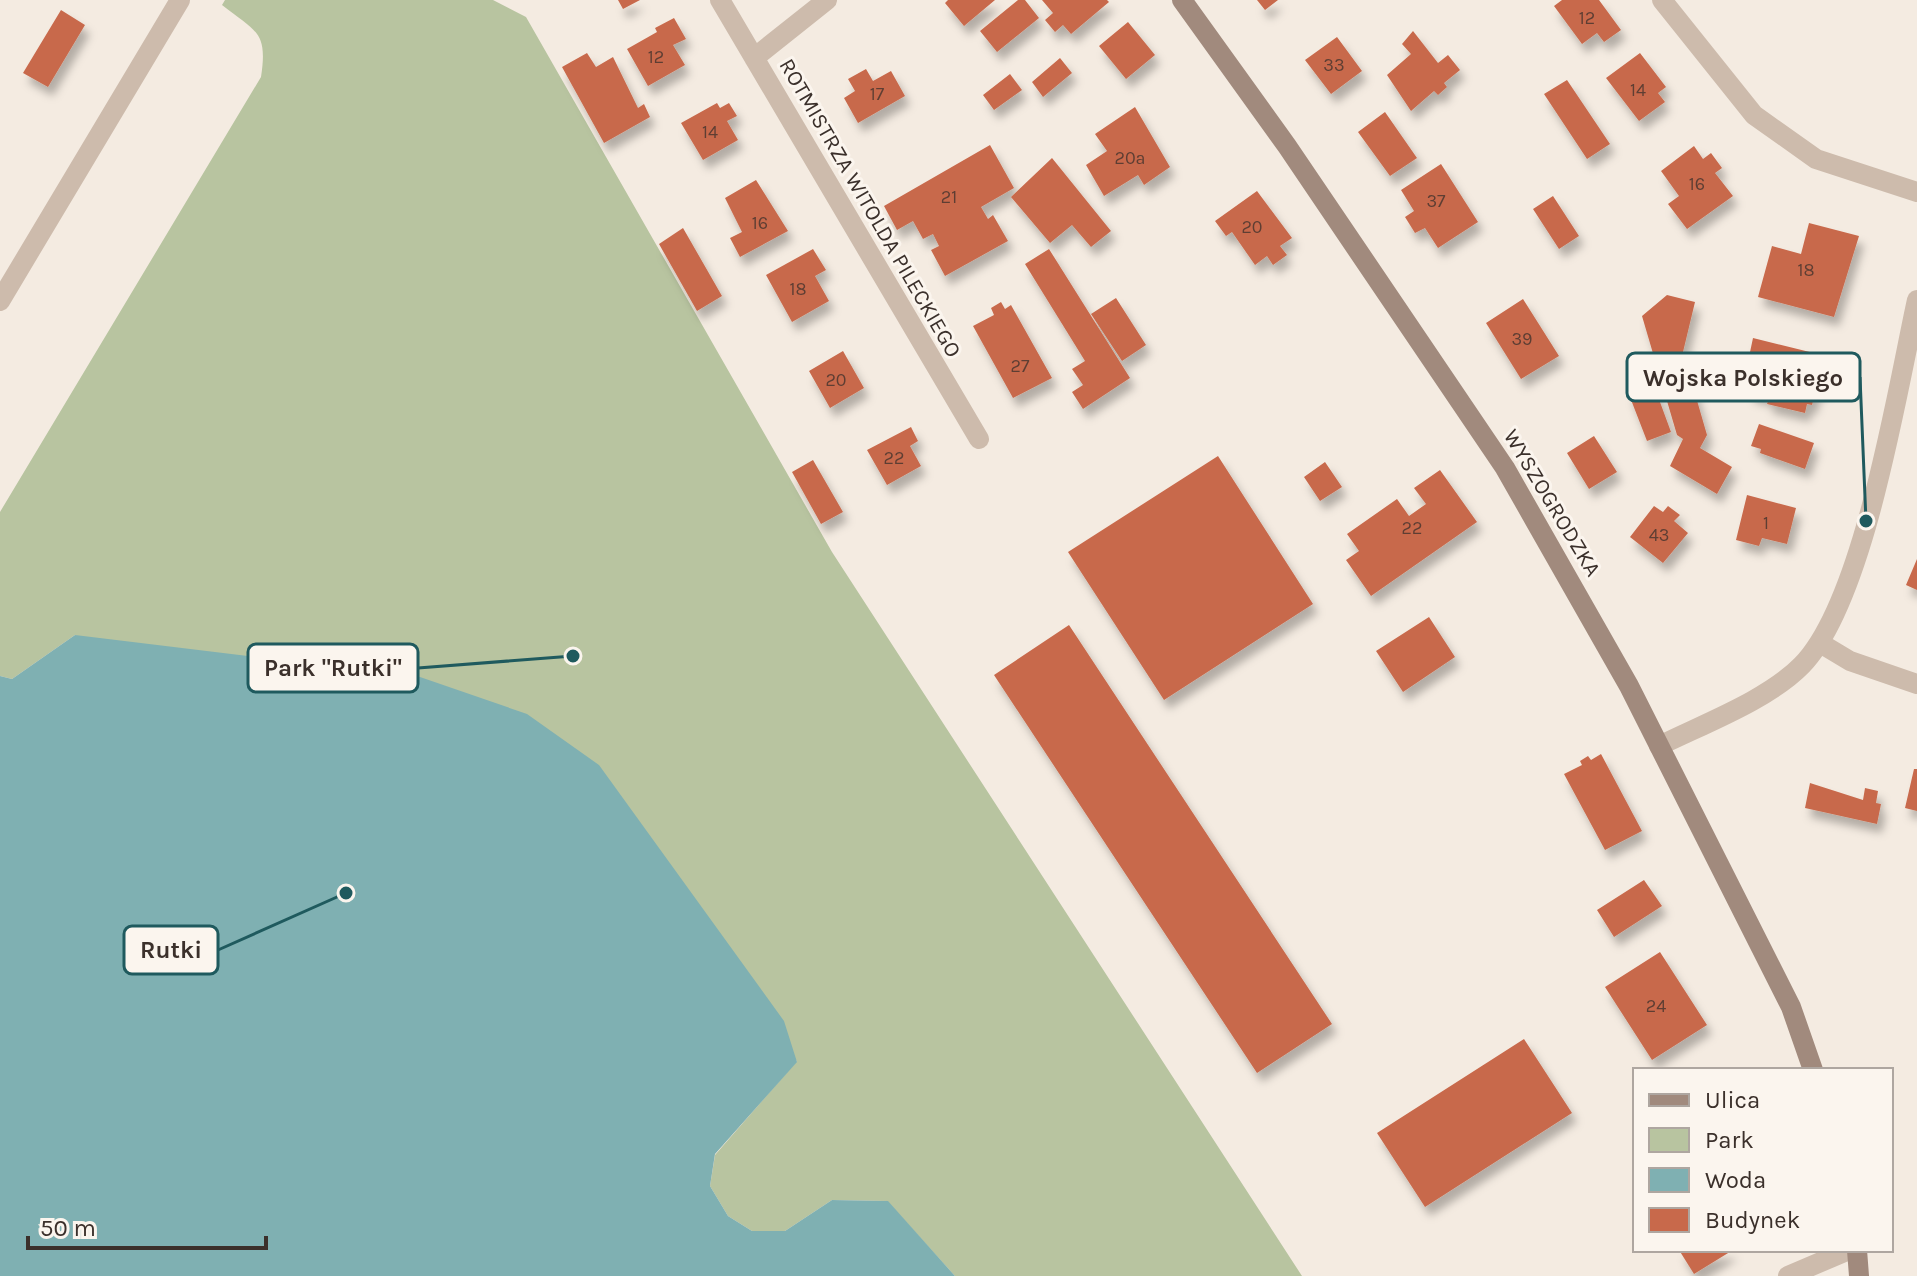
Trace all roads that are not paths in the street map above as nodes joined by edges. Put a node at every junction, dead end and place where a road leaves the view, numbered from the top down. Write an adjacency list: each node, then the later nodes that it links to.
1 (180, 0): 9 (street)
2 (720, 0): 6 (street, ROTMISTRZA WITOLDA PILECKIEGO)
3 (827, 0): 6 (street)
4 (1182, 0): 13 (main road, WYSZOGRODZKA)
5 (1662, 0): 7 (street)
6 (754, 58): 10 (street, ROTMISTRZA WITOLDA PILECKIEGO)
7 (1917, 192)
8 (1917, 300): 11 (street)
9 (0, 301)
10 (979, 439)
11 (1820, 643): 12 (street); 13 (street)
12 (1917, 684)
13 (1659, 746): 14 (main road, WYSZOGRODZKA)
14 (1812, 1068)
15 (1844, 1252): 17 (street)
16 (1857, 1252): 18 (main road)
17 (1788, 1276)
18 (1859, 1276)

